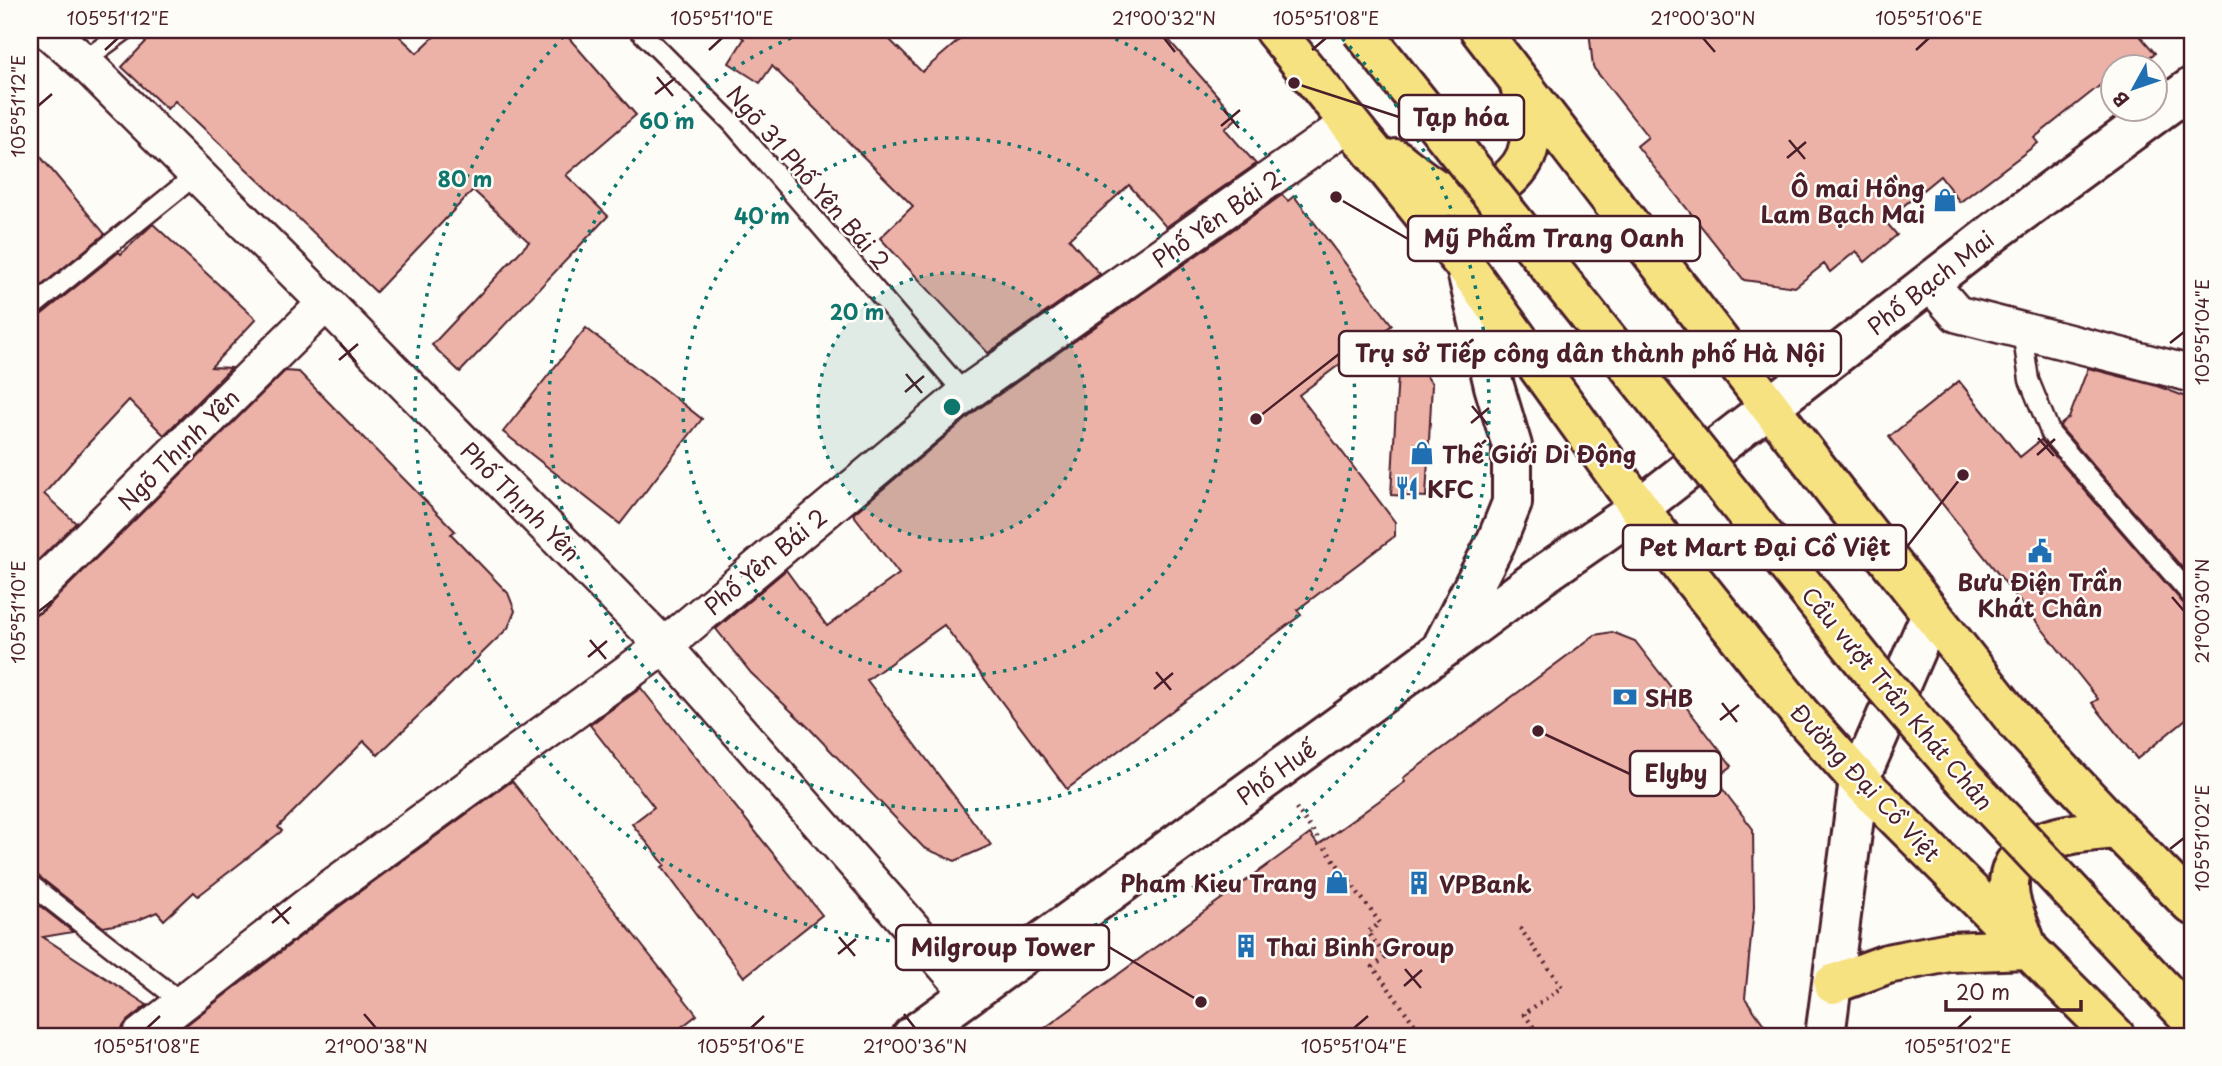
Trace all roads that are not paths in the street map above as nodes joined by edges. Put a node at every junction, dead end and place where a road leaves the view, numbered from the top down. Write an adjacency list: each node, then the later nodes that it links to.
1 (47, 30): 7 (street, Phố Thịnh Yên)
2 (126, 30): 7 (lane)
3 (639, 30): 18 (lane, Ngõ 31 Phố Yên Bái 2)
4 (1274, 30): 10 (main road)
5 (1361, 30): 34 (main road, Cầu vượt Trần Khát Chân, bridge)
6 (1480, 30): 8 (main road)
7 (83, 61): 11 (street, Phố Thịnh Yên)
8 (1519, 81): 10 (main road); 19 (main road)
9 (2192, 87): 13 (main road, Phố Bạch Mai)
10 (1349, 123): 12 (main road, Đường Đại Cồ Việt); 18 (street, Phố Yên Bái 2)
11 (197, 174): 14 (street, Phố Thịnh Yên); 15 (lane)
12 (1466, 267): 20 (main road, Đường Đại Cồ Việt); 25 (main road)
13 (1930, 283): 16 (street); 19 (main road, Phố Bạch Mai)
14 (326, 303): 21 (street, Ngõ Thịnh Yên); 24 (street, Phố Thịnh Yên)
15 (30, 309)
16 (2022, 331): 17 (street); 22 (lane)
17 (2192, 374)
18 (965, 394): 24 (street, Phố Yên Bái 2)
19 (1770, 407): 20 (main road, Phố Bạch Mai); 23 (main road)
20 (1639, 508): 25 (main road, Phố Huế); 26 (main road, Đường Đại Cồ Việt)
21 (30, 596)
22 (2192, 596)
23 (1931, 614): 26 (main road); 27 (main road)
24 (664, 646): 32 (street, Phố Thịnh Yên); 33 (street, Phố Yên Bái 2)
25 (1440, 651): 32 (main road, Phố Huế)
26 (1859, 780): 30 (main road, Đường Đại Cồ Việt); 31 (main road)
27 (2117, 829): 29 (main road); 30 (main road)
28 (30, 884): 33 (lane)
29 (2192, 905)
30 (2028, 949): 31 (main road); 38 (main road, Đường Đại Cồ Việt)
31 (1833, 984): 37 (main road)
32 (971, 995): 36 (main road, Phố Huế)
33 (183, 1003): 35 (street, Phố Yên Bái 2)
34 (2192, 1020)
35 (140, 1036)
36 (912, 1036)
37 (1825, 1036)
38 (2115, 1036)

